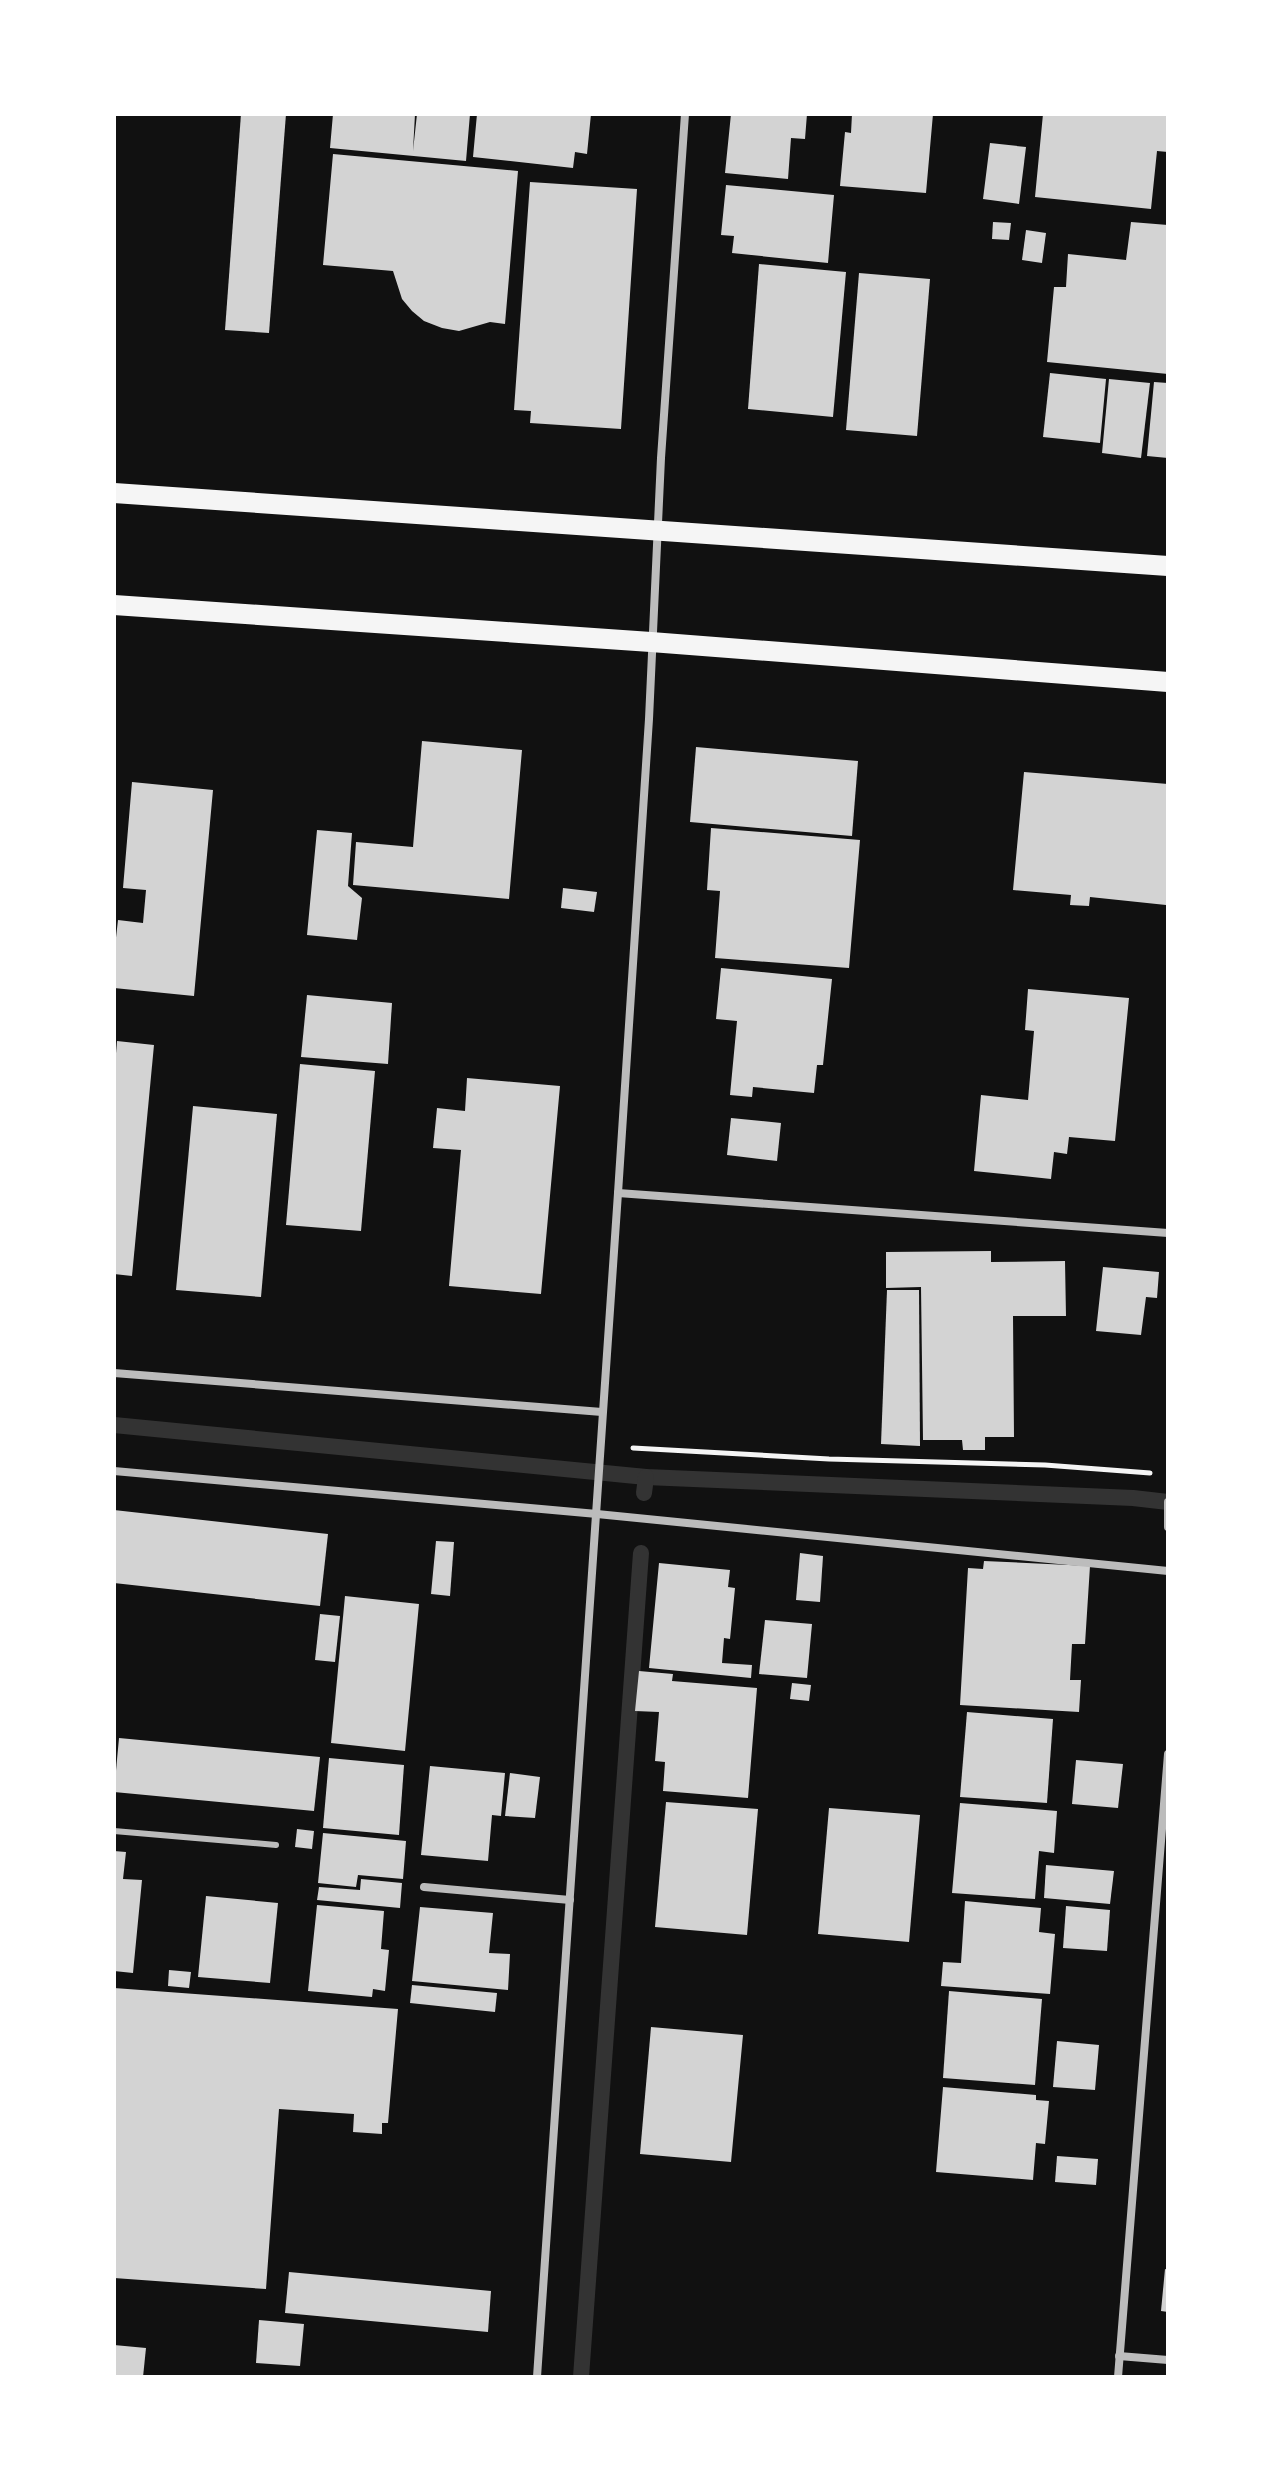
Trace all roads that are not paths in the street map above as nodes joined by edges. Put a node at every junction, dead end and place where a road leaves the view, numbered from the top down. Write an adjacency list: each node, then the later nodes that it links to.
1 (685, 114): 3 (street)
2 (114, 493): 3 (main road)
3 (657, 530): 4 (main road); 6 (street)
4 (1168, 566)
5 (114, 605): 6 (main road)
6 (651, 642): 7 (main road); 8 (street)
7 (1168, 682)
8 (618, 1193): 9 (street); 11 (street)
9 (1168, 1233)
10 (114, 1373): 11 (street)
11 (602, 1412): 14 (street)
12 (114, 1471): 14 (street)
13 (1168, 1502): 15 (street)
14 (597, 1514): 16 (street); 21 (street)
15 (1167, 1524)
16 (1168, 1571)
17 (1168, 1754): 22 (street)
18 (114, 1831): 19 (lane)
19 (276, 1845)
20 (424, 1887): 21 (street)
21 (570, 1900): 24 (street)
22 (1119, 2356): 23 (street); 25 (street)
23 (1168, 2360)
24 (537, 2377)
25 (1118, 2377)

